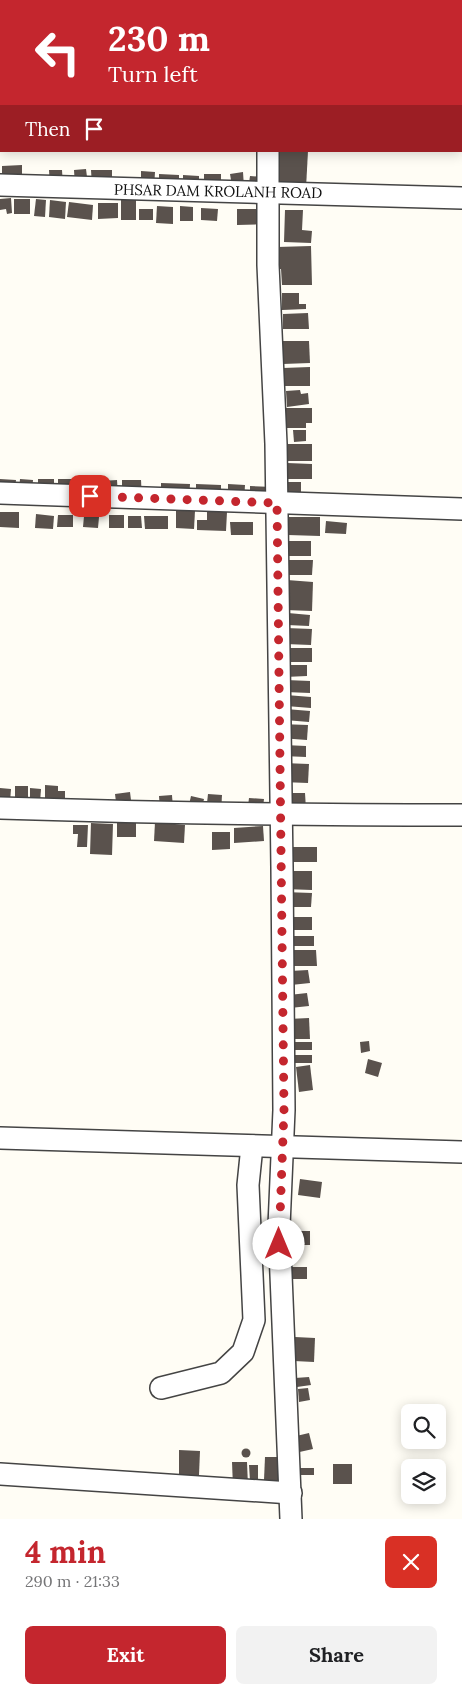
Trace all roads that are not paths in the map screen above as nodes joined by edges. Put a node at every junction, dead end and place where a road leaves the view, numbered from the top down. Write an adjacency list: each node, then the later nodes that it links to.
1 (268, 152): 3 (street)
2 (0, 185): 3 (street, PHSAR DAM KROLANH ROAD)
3 (268, 193): 4 (street, PHSAR DAM KROLANH ROAD); 6 (street)
4 (462, 198)
5 (0, 493): 6 (street)
6 (277, 503): 7 (street); 9 (street)
7 (462, 509)
8 (0, 808): 9 (street)
9 (280, 815): 10 (street); 13 (street)
10 (462, 815)
11 (0, 1138): 12 (street)
12 (252, 1146): 13 (street); 15 (street)
13 (282, 1147): 14 (street); 17 (street)
14 (462, 1152)
15 (161, 1388)
16 (0, 1474): 17 (street)
17 (291, 1493): 18 (street)
18 (291, 1519)

